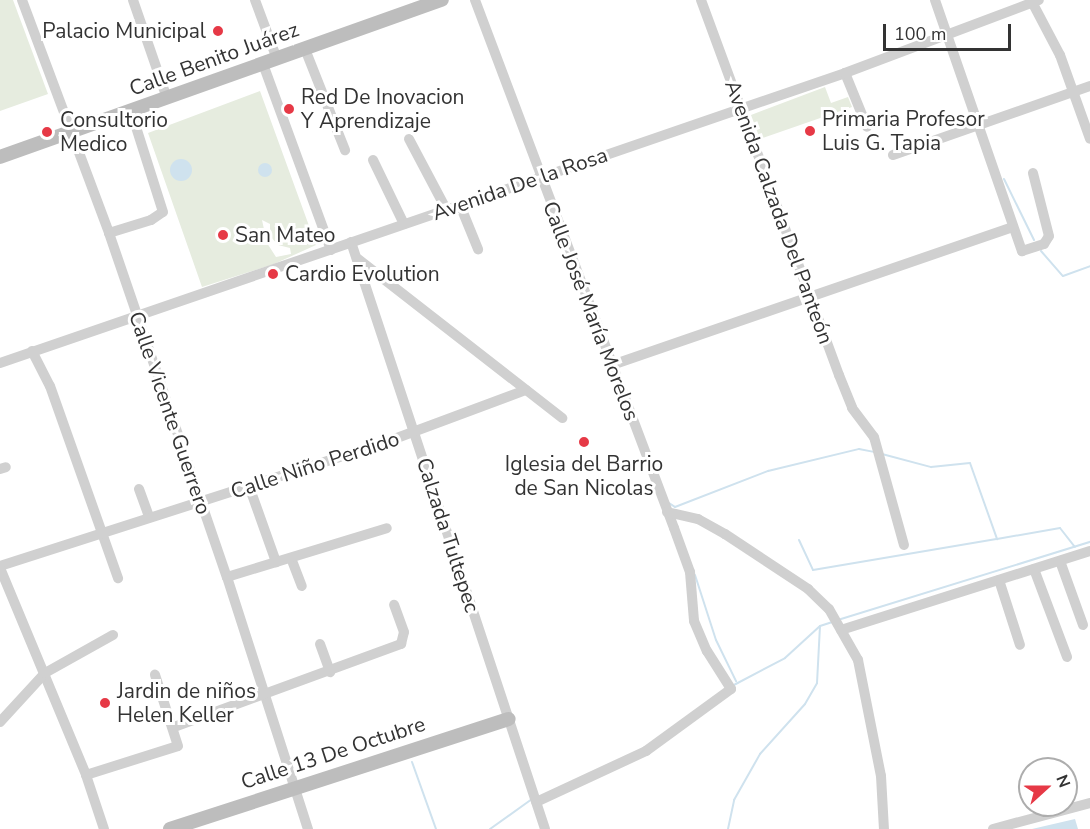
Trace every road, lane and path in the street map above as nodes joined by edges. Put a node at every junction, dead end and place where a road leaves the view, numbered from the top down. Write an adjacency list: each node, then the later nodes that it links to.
1 (22, 0): 22 (street, Calle Vicente Guerrero)
2 (133, 0): 16 (street)
3 (255, 0): 11 (street)
4 (442, 0): 10 (main road, Calle Benito Juárez)
5 (475, 0): 30 (street, Calle José María Morelos)
6 (700, 0): 17 (street, Avenida Calzada Del Panteón)
7 (935, 0): 9 (street)
8 (1036, 1): 9 (street, Avenida De la Rosa); 15 (street)
9 (948, 33): 13 (street, Avenida De la Rosa); 19 (street)
10 (305, 49): 11 (main road, Calle Benito Juárez); 25 (street)
11 (277, 59): 12 (main road, Calle Benito Juárez)
12 (263, 64): 16 (main road, Calle Benito Juárez); 38 (street)
13 (845, 73): 17 (street, Avenida De la Rosa); 21 (street)
14 (1090, 86): 15 (street)
15 (1074, 91): 19 (street); 20 (street)
16 (167, 98): 18 (main road, Calle Benito Juárez)
17 (740, 108): 30 (street, Avenida De la Rosa); 40 (street, Avenida Calzada Del Panteón)
18 (131, 111): 22 (main road, Calle Benito Juárez); 35 (street)
19 (979, 125): 26 (street); 34 (street)
20 (1088, 126): 24 (street)
21 (867, 127)
22 (71, 132): 27 (main road, Calle Benito Juárez); 35 (street, Calle Vicente Guerrero)
23 (410, 139): 32 (street)
24 (1090, 139)
25 (345, 150)
26 (893, 155)
27 (0, 157)
28 (373, 160): 33 (street)
29 (1033, 173): 34 (street)
30 (541, 178): 31 (street, Avenida De la Rosa); 44 (street, Calle José María Morelos)
31 (460, 205): 32 (street, Avenida De la Rosa); 37 (street)
32 (446, 209): 33 (street, Avenida De la Rosa)
33 (404, 224): 36 (street, Avenida De la Rosa)
34 (1012, 226): 40 (street)
35 (109, 233): 41 (street, Calle Vicente Guerrero)
36 (351, 242): 38 (street, Avenida De la Rosa); 39 (street, Calzada Tultepec)
37 (478, 249)
38 (331, 250): 41 (street, Avenida De la Rosa)
39 (357, 259): 45 (street); 47 (street, Calzada Tultepec)
40 (810, 297): 44 (street); 55 (street, Avenida Calzada Del Panteón)
41 (136, 314): 42 (street, Avenida De la Rosa); 50 (street, Calle Vicente Guerrero)
42 (32, 351): 43 (street, Avenida De la Rosa); 54 (street)
43 (0, 363)
44 (612, 365): 51 (street, Calle José María Morelos)
45 (525, 390): 46 (street); 47 (street, Calle Niño Perdido)
46 (561, 418)
47 (414, 433): 48 (street, Calle Niño Perdido); 77 (street, Calzada Tultepec)
48 (249, 486): 50 (street, Calle Niño Perdido); 59 (street)
49 (139, 489): 52 (street)
50 (201, 502): 52 (street, Calle Niño Perdido); 62 (street, Calle Vicente Guerrero)
51 (667, 512): 68 (street); 82 (street, Calle José María Morelos)
52 (149, 517): 54 (street, Calle Niño Perdido)
53 (387, 528): 57 (street)
54 (101, 533): 60 (street, Calle Niño Perdido); 63 (street)
55 (904, 545)
56 (1090, 551): 58 (street)
57 (291, 558): 59 (street); 65 (street)
58 (1060, 561): 61 (street); 67 (street)
59 (276, 562): 62 (street)
60 (0, 567): 74 (street)
61 (1035, 569): 64 (street); 72 (street)
62 (227, 577): 76 (street, Calle Vicente Guerrero)
63 (118, 578)
64 (999, 580): 68 (street); 71 (street)
65 (302, 586)
66 (394, 605): 73 (street)
67 (1083, 625)
68 (839, 627): 88 (street)
69 (113, 635): 74 (street)
70 (320, 644): 73 (street)
71 (1020, 645)
72 (1067, 657)
73 (330, 672): 76 (street)
74 (45, 673): 78 (street); 80 (street)
75 (155, 675): 79 (street)
76 (264, 694): 79 (street); 81 (street, Calle Vicente Guerrero)
77 (509, 719): 81 (main road, Calle 13 De Octubre); 82 (street, Calzada Tultepec)
78 (0, 722)
79 (174, 727): 80 (street)
80 (86, 775): 84 (street)
81 (294, 786): 85 (main road, Calle 13 De Octubre); 86 (street, Calle Vicente Guerrero)
82 (536, 802): 87 (street, Calzada Tultepec)
83 (1090, 803): 89 (street)
84 (104, 829)
85 (170, 829)
86 (308, 829)
87 (545, 829)
88 (884, 829)
89 (993, 829)

